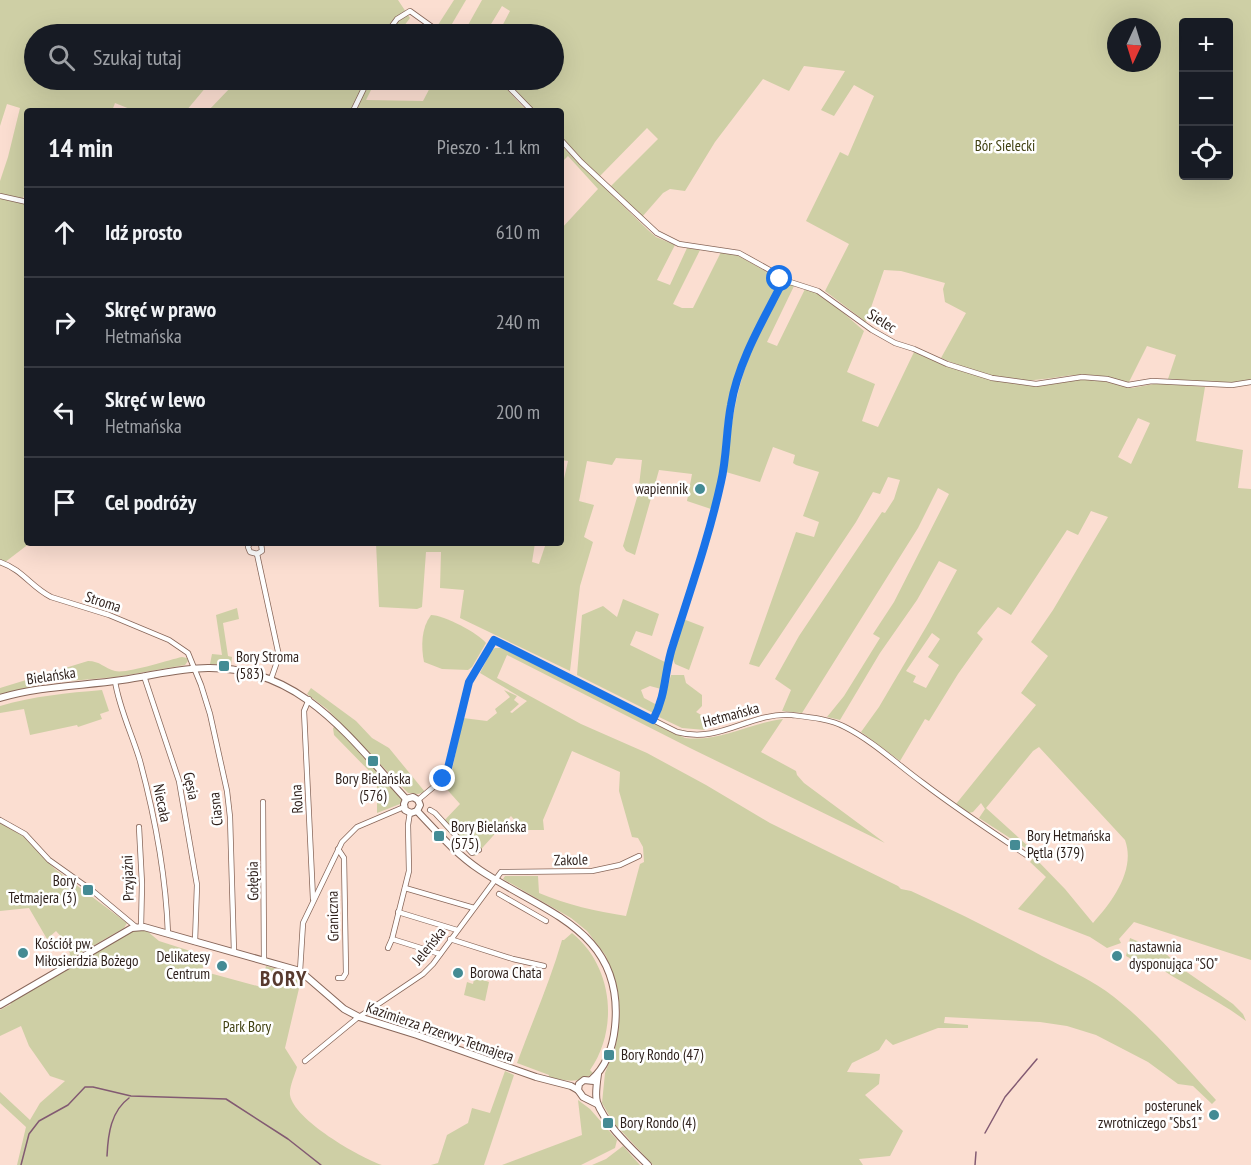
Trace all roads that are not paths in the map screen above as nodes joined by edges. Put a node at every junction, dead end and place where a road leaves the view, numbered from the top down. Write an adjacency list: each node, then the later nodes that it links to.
1 (393, 24): 2 (street)
2 (428, 24)
3 (363, 90): 5 (street)
4 (512, 90): 6 (street)
5 (354, 108)
6 (529, 108)
7 (564, 143): 10 (street)
8 (0, 196): 9 (street)
9 (24, 201)
10 (780, 287): 11 (street, Sielec); 22 (street)
11 (1251, 382)
12 (248, 546): 14 (street)
13 (261, 546): 14 (street)
14 (257, 554): 18 (street)
15 (0, 562): 16 (street, Stroma)
16 (194, 668): 17 (street, Bielańska); 18 (street, Bielańska); 53 (street, Ciasna)
17 (144, 676): 19 (street, Bielańska); 51 (street, Gęsia)
18 (271, 680): 21 (street, Bielańska)
19 (115, 681): 20 (street, Bielańska); 48 (street, Niecała)
20 (0, 699)
21 (309, 699): 23 (street, Bielańska); 42 (street, Rolna)
22 (653, 720): 24 (street, Hetmańska); 37 (street, Hetmańska)
23 (406, 799): 24 (street); 26 (street)
24 (418, 800): 28 (street)
25 (263, 802): 55 (street, Gołębia)
26 (404, 807): 29 (street); 34 (street)
27 (430, 810): 30 (street)
28 (417, 811): 29 (street); 32 (street)
29 (410, 813): 40 (street)
30 (439, 816): 32 (street); 35 (street)
31 (0, 820): 46 (street, Kazimierza Przerwy-Tetmajera)
32 (430, 825): 39 (street)
33 (139, 827): 46 (street, Przyjaźni)
34 (338, 849): 42 (street); 58 (street, Graniczna)
35 (479, 849)
36 (639, 856): 38 (street, Zakole)
37 (1028, 856)
38 (501, 873): 39 (street, Jeleńska)
39 (495, 879): 43 (street, Jeleńska); 62 (street)
40 (405, 888): 43 (street); 44 (street)
41 (499, 894): 45 (street)
42 (313, 899): 57 (street)
43 (474, 908): 47 (street, Jeleńska)
44 (399, 912): 47 (street); 49 (street)
45 (546, 921)
46 (138, 927): 48 (street, Kazimierza Przerwy-Tetmajera); 59 (street)
47 (457, 930): 50 (street, Jeleńska)
48 (168, 934): 51 (street, Kazimierza Przerwy-Tetmajera)
49 (392, 939): 52 (street); 54 (street)
50 (450, 939): 54 (street, Jeleńska); 56 (street)
51 (195, 942): 53 (street, Kazimierza Przerwy-Tetmajera)
52 (388, 948)
53 (234, 952): 55 (street, Kazimierza Przerwy-Tetmajera)
54 (440, 954): 60 (street, Jeleńska)
55 (264, 960): 57 (street, Kazimierza Przerwy-Tetmajera)
56 (544, 966)
57 (300, 971): 60 (street, Kazimierza Przerwy-Tetmajera)
58 (338, 978)
59 (0, 1005)
60 (359, 1017): 61 (street, Jeleńska); 63 (street, Kazimierza Przerwy-Tetmajera)
61 (305, 1061)
62 (593, 1081): 63 (street); 64 (street)
63 (579, 1087): 64 (street)
64 (593, 1097): 65 (street)
65 (647, 1165)

